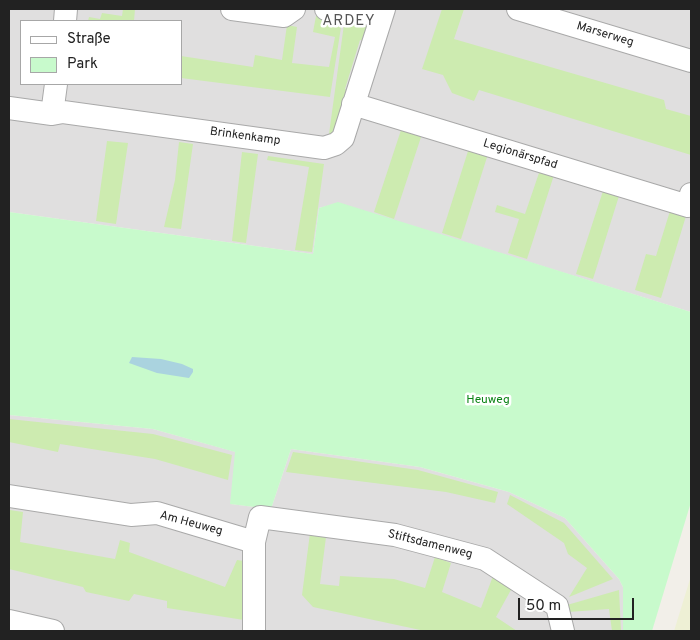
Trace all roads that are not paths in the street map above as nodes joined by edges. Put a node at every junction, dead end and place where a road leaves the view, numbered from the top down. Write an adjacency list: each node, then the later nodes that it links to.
1 (232, 9): 2 (street)
2 (294, 9)
3 (326, 9): 5 (street)
4 (518, 9): 6 (street, Marserweg)
5 (383, 12): 8 (street, Brinkenkamp)
6 (691, 61)
7 (56, 85): 10 (street)
8 (353, 104): 10 (street, Brinkenkamp); 11 (street, Legionärspfad)
9 (9, 108): 10 (street, Brinkenkamp)
10 (52, 114)
11 (690, 200)
12 (9, 496): 13 (street, Am Heuweg)
13 (254, 542): 16 (street); 17 (street, Stiftsdamenweg)
14 (9, 621): 15 (street)
15 (53, 631)
16 (254, 631)
17 (563, 631)

